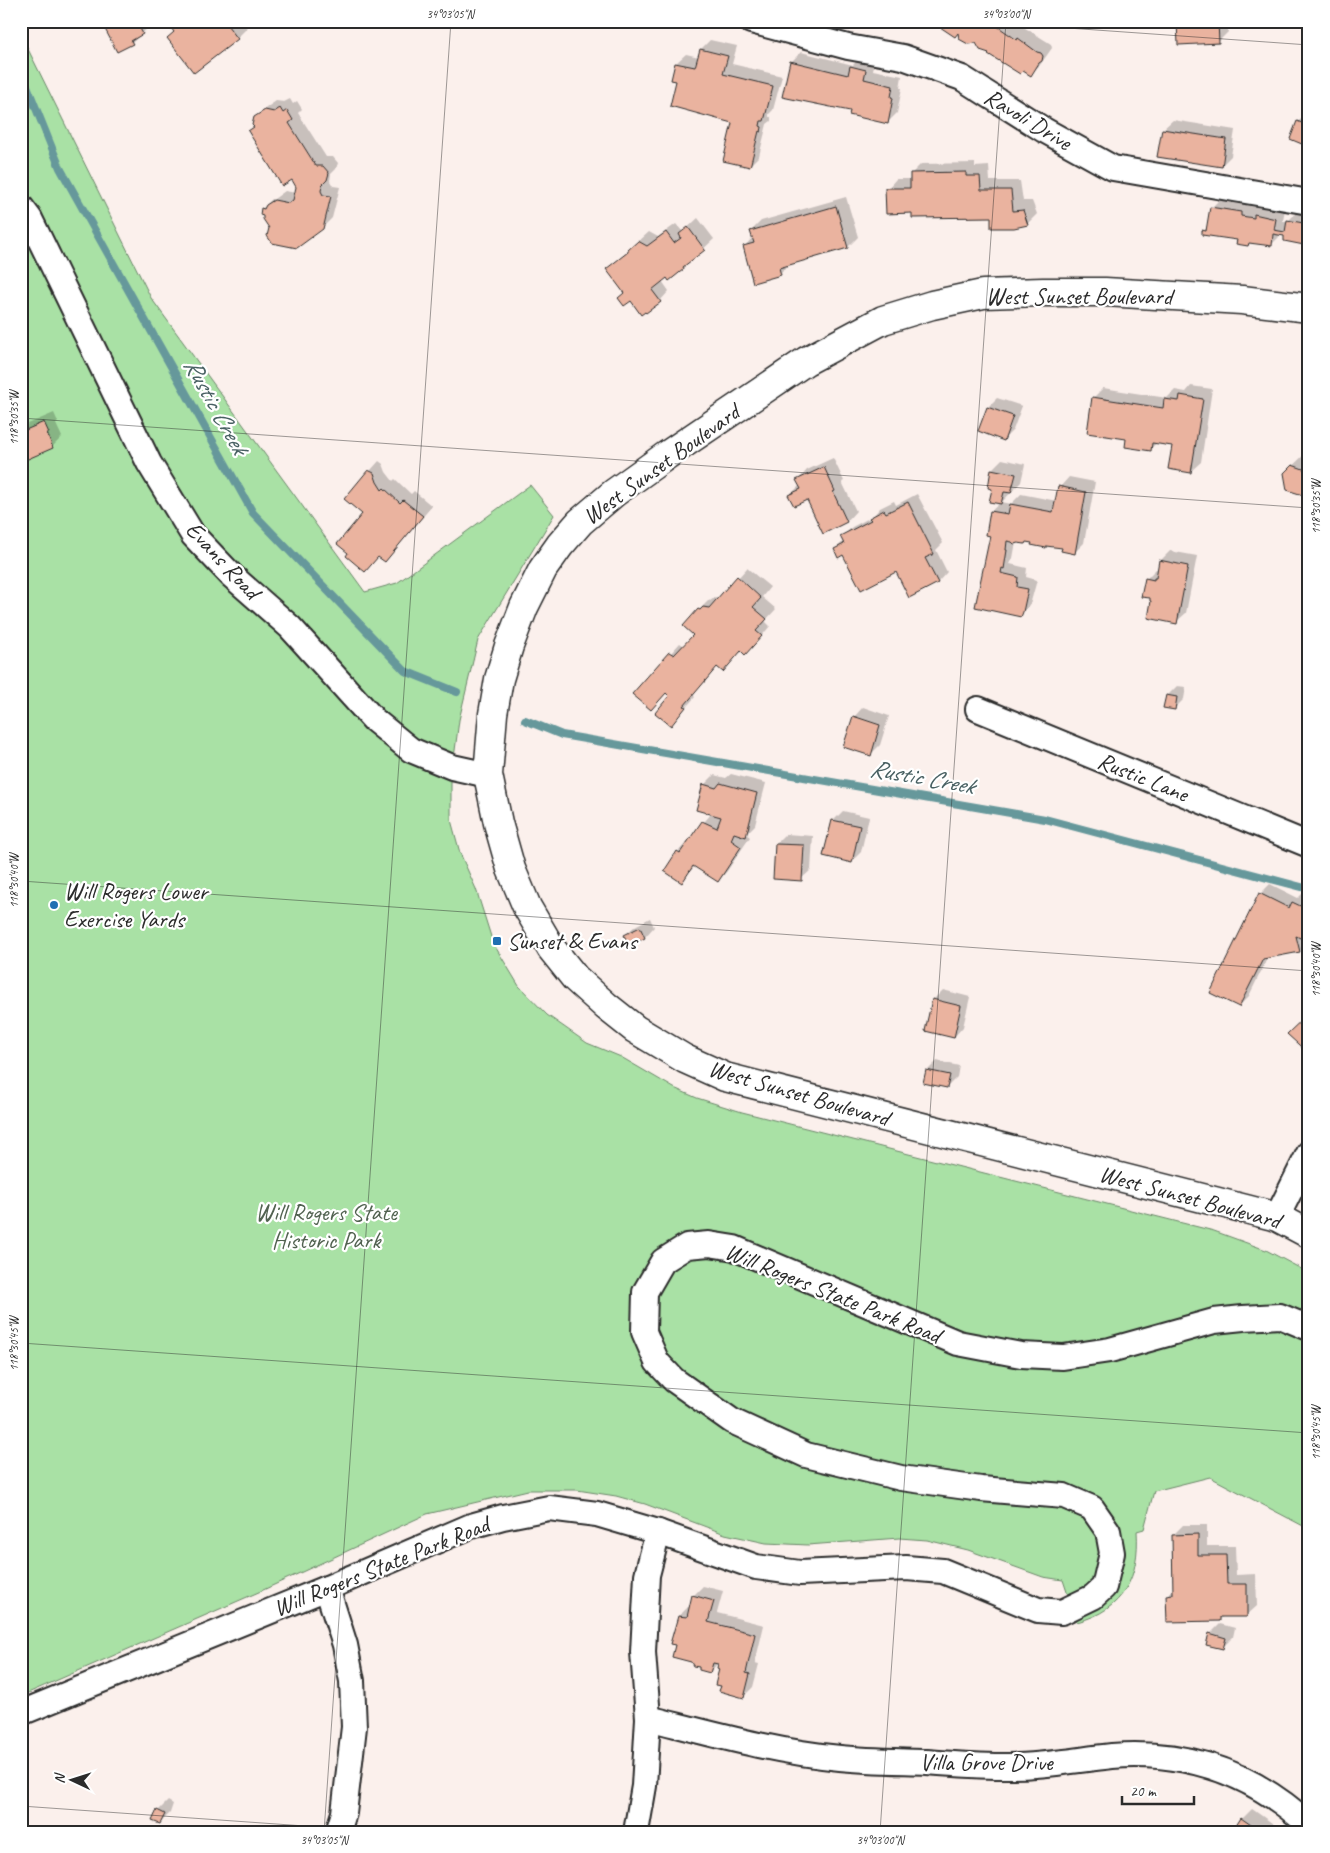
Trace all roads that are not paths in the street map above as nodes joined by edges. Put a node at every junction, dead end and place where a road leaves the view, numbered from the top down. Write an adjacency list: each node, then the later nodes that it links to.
1 (751, 21): 2 (street, Ravoli Drive)
2 (1309, 202)
3 (21, 207): 6 (street, Evans Road)
4 (1309, 308): 6 (main road, West Sunset Boulevard)
5 (978, 709): 7 (street, Rustic Lane)
6 (488, 775): 9 (main road, West Sunset Boulevard)
7 (1309, 845)
8 (1309, 1153): 9 (street)
9 (1277, 1217): 10 (main road, West Sunset Boulevard)
10 (1309, 1234)
11 (1309, 1328): 12 (street, Will Rogers State Park Road)
12 (658, 1532): 13 (street, Will Rogers State Park Road); 15 (street)
13 (326, 1588): 14 (street, Will Rogers State Park Road); 17 (street)
14 (21, 1713)
15 (648, 1718): 16 (street, Villa Grove Drive); 18 (street)
16 (1309, 1825)
17 (338, 1832)
18 (636, 1832)

